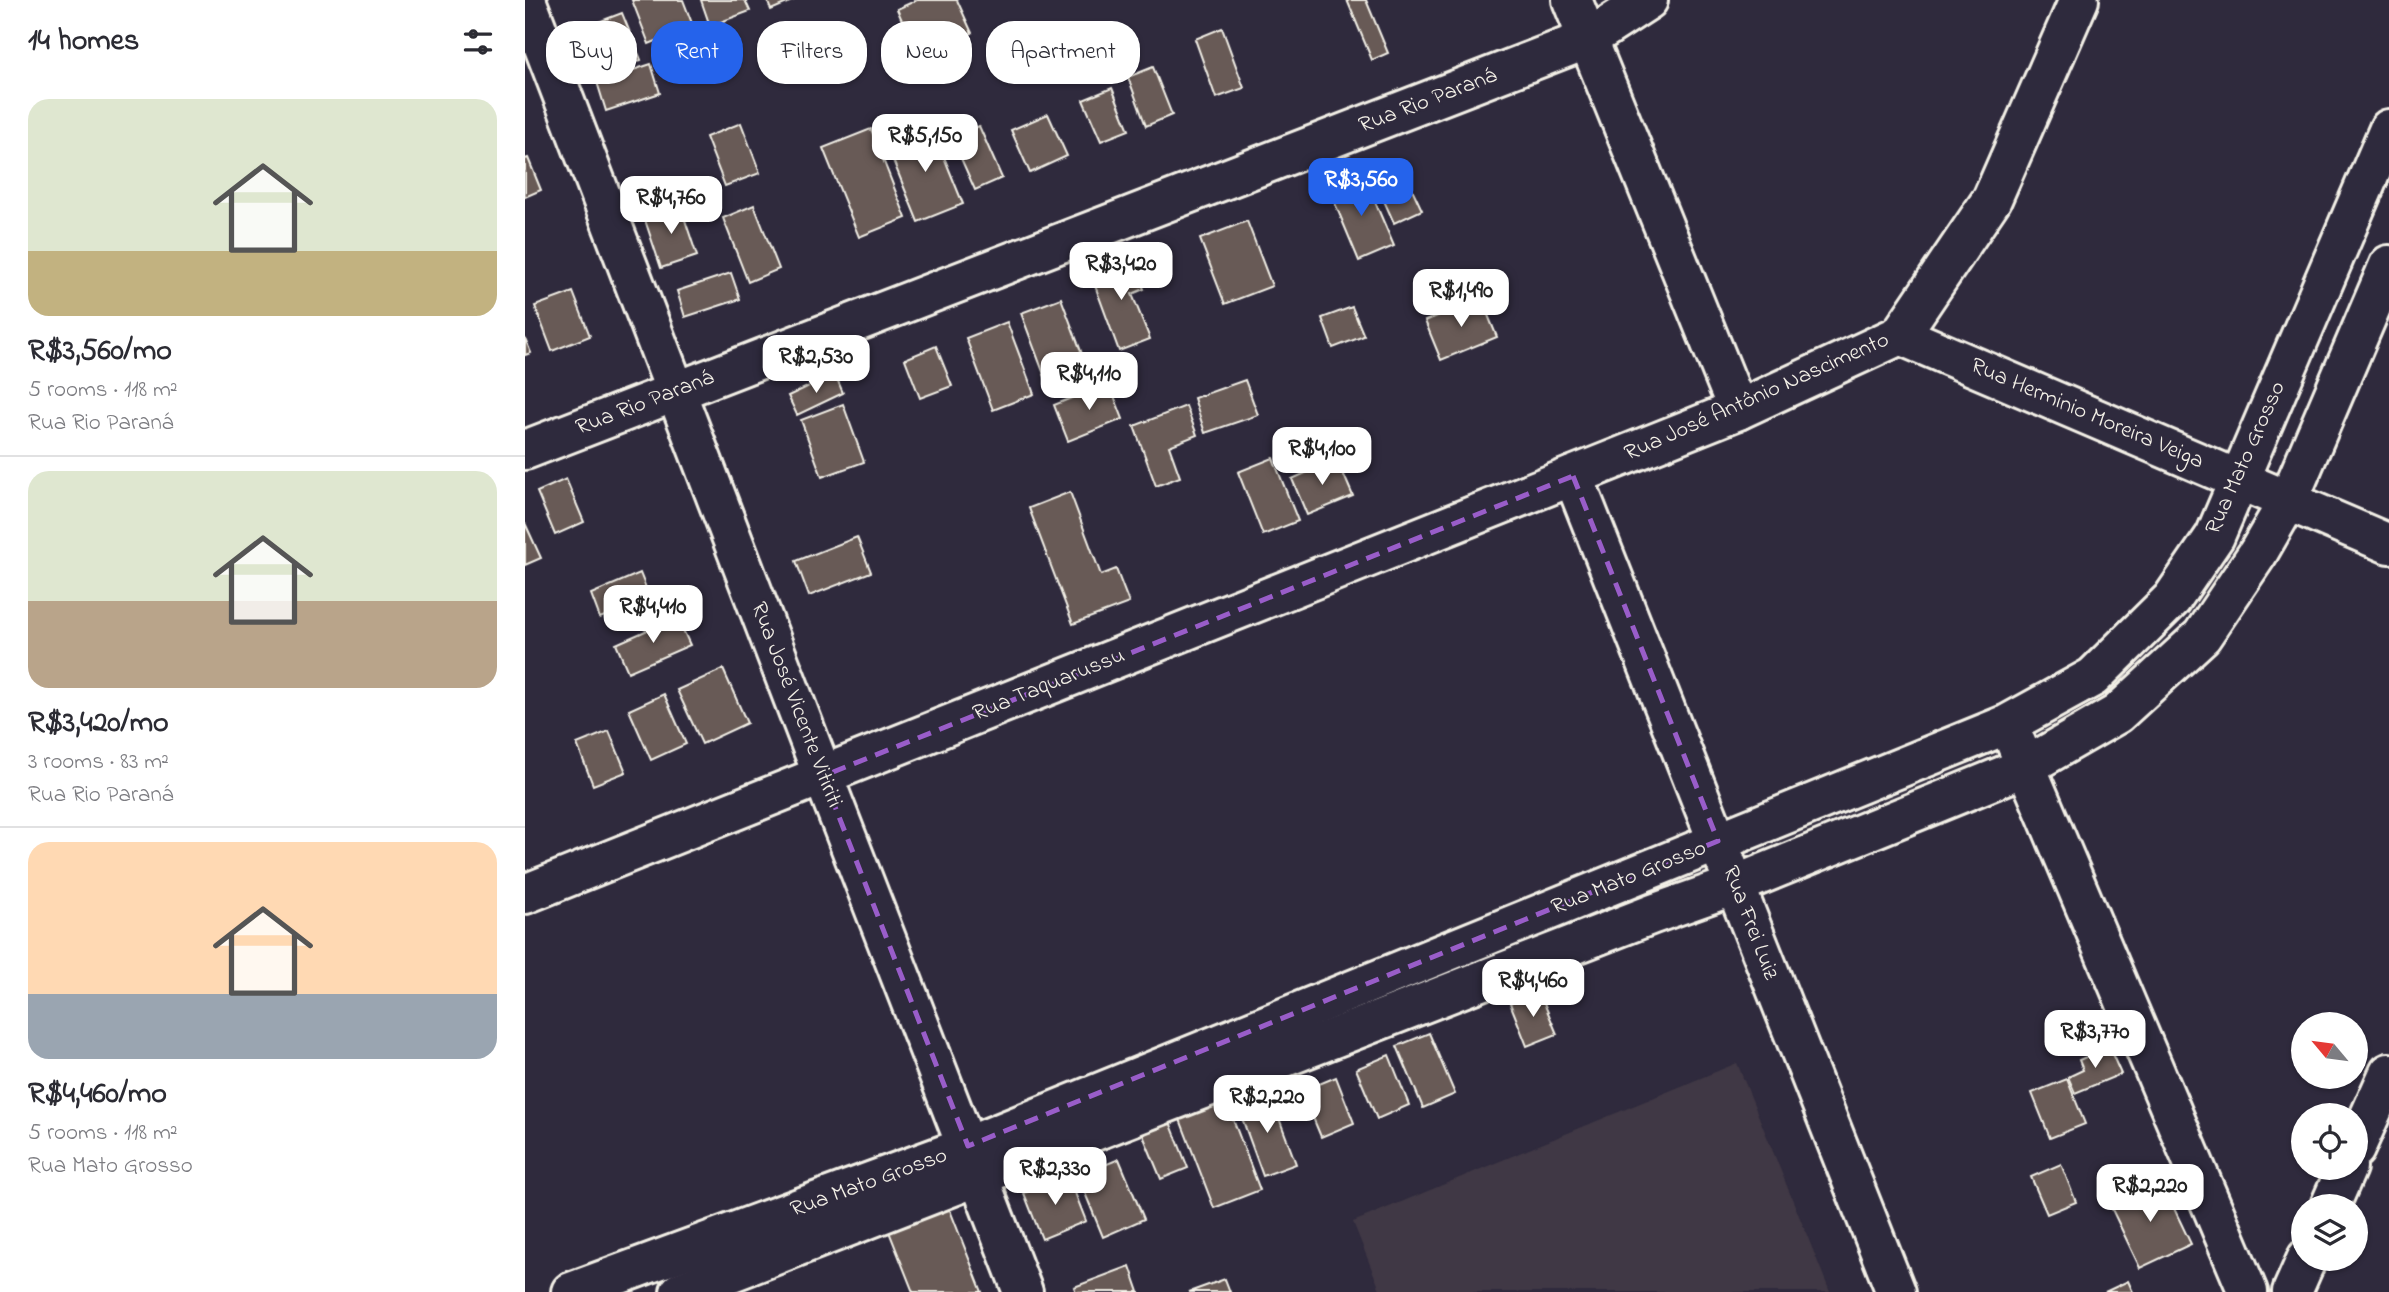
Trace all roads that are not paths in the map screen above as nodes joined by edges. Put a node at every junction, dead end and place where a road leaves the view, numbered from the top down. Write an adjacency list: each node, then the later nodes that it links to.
1 (1572, 0): 5 (street)
2 (1648, 0): 5 (street, Rua Rio Paraná)
3 (2079, 0): 8 (street, Rua José Antônio Nascimento)
4 (533, 5): 9 (street, Rua José Vicente Vitiriti)
5 (1588, 39): 9 (street, Rua Rio Paraná); 10 (street)
6 (2389, 129): 13 (street, Rua Mato Grosso)
7 (2389, 265): 14 (street, Rua Mato Grosso)
8 (1900, 335): 10 (street, Rua José Antônio Nascimento); 13 (street, Rua Herminio Moreira Veiga)
9 (676, 391): 11 (street, Rua Rio Paraná); 18 (street, Rua José Vicente Vitiriti)
10 (1738, 410): 12 (street, Rua José Antônio Nascimento)
11 (525, 450)
12 (1573, 476): 18 (street, Rua Taquarussu); 19 (street, Rua Frei Luiz)
13 (2238, 479): 14 (street, Rua Herminio Moreira Veiga); 16 (street, Rua Mato Grosso)
14 (2288, 501): 15 (street, Rua Herminio Moreira Veiga); 17 (street, Rua Mato Grosso)
15 (2389, 544)
16 (2008, 724): 17 (street); 19 (street, Rua Mato Grosso)
17 (2025, 767): 20 (street, Rua Mato Grosso); 31 (street)
18 (823, 776): 21 (street, Rua Taquarussu); 24 (street, Rua José Vicente Vitiriti)
19 (1718, 841): 20 (street, Rua Frei Luiz); 24 (street, Rua Mato Grosso)
20 (1735, 885): 24 (street, Rua Mato Grosso); 30 (street, Rua Frei Luiz)
21 (525, 894)
22 (2389, 1073): 23 (street)
23 (2368, 1120)
24 (974, 1162): 26 (street, Rua Mato Grosso); 28 (street, Rua Mato Grosso); 29 (street, Rua José Vicente Vitiriti)
25 (2301, 1271): 32 (street)
26 (647, 1279): 27 (street, Rua Mato Grosso)
27 (571, 1292)
28 (680, 1292)
29 (1023, 1292)
30 (1896, 1292)
31 (2248, 1292)
32 (2292, 1292)

